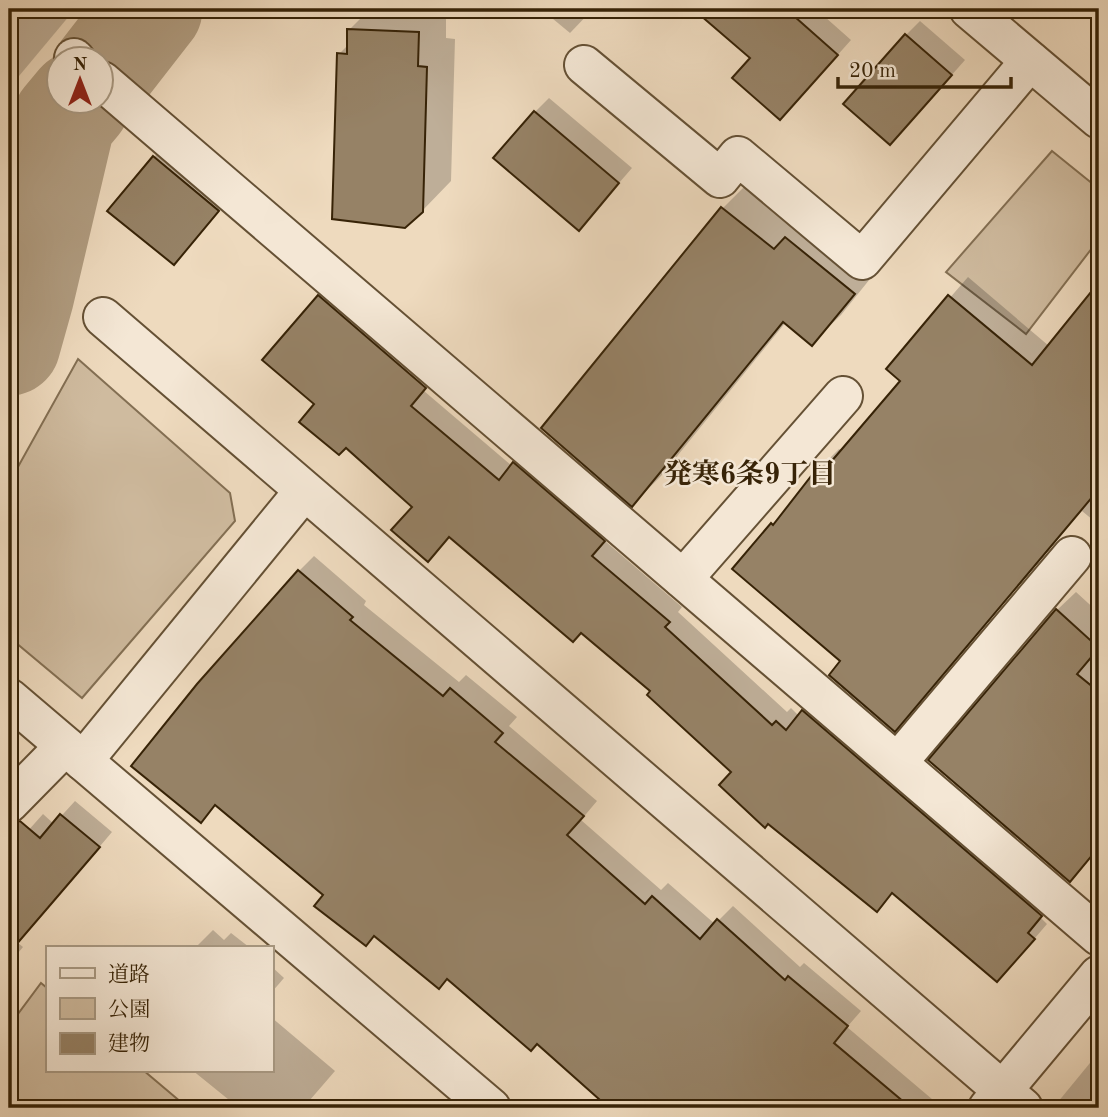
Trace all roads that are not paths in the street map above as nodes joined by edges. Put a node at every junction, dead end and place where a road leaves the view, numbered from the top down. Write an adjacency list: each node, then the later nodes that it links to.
1 (969, 9): 2 (street)
2 (1030, 61): 3 (street); 5 (street)
3 (584, 65)
4 (116, 95): 10 (street)
5 (1099, 119)
6 (103, 317): 8 (street)
7 (843, 396): 10 (street)
8 (304, 491): 12 (street); 17 (street)
9 (1072, 555): 13 (street)
10 (683, 579): 13 (street)
11 (9, 698): 12 (street)
12 (74, 753): 14 (street); 18 (street)
13 (898, 762): 15 (street)
14 (9, 803)
15 (1099, 936)
16 (1099, 975): 17 (street)
17 (1005, 1102)
18 (491, 1108)

